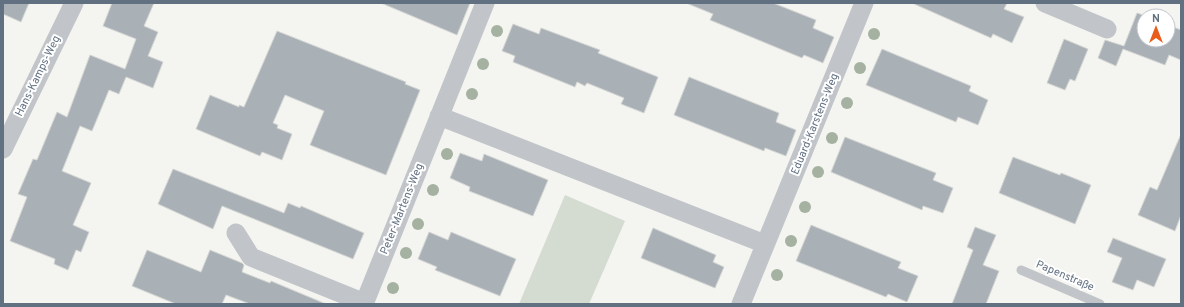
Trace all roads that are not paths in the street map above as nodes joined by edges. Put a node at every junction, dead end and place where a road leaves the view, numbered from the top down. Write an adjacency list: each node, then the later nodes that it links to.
1 (74, 3): 7 (street, Hans-Kamps-Weg)
2 (485, 3): 6 (street, Peter-Martens-Weg)
3 (864, 3): 9 (street, Eduard-Karstens-Weg)
4 (1045, 3): 5 (street)
5 (1107, 29)
6 (439, 116): 9 (street); 11 (street, Peter-Martens-Weg)
7 (3, 149)
8 (236, 233): 11 (street, Peter-Martens-Weg)
9 (765, 244): 12 (street, Eduard-Karstens-Weg)
10 (1021, 270): 13 (lane, Papenstraße)
11 (364, 303)
12 (741, 304)
13 (1100, 304)

